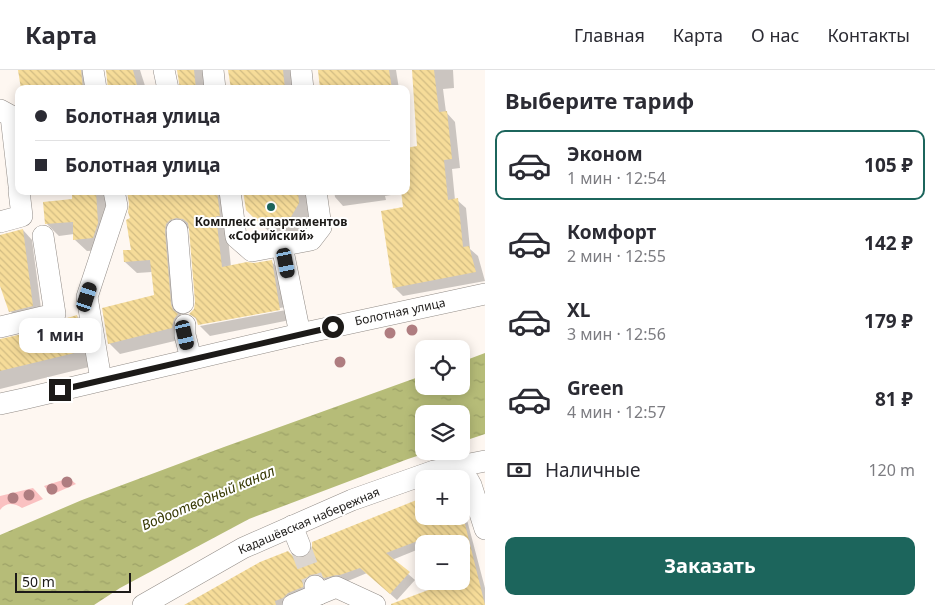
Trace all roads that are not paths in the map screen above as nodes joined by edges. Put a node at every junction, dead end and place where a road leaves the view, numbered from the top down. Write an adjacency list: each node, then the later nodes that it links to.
1 (93, 70): 5 (street)
2 (164, 70): 6 (street)
3 (213, 70): 7 (street)
4 (301, 70): 8 (street)
5 (95, 85)
6 (167, 85)
7 (215, 85)
8 (303, 85)
9 (0, 110): 10 (street)
10 (15, 151)
11 (19, 195): 15 (street)
12 (115, 195): 25 (street)
13 (231, 195): 18 (street)
14 (317, 195): 18 (street)
15 (0, 222)
16 (177, 230): 20 (street)
17 (43, 236): 21 (street)
18 (282, 246): 23 (street)
19 (485, 294): 23 (street, Болотная улица)
20 (183, 303)
21 (1, 323)
22 (185, 325): 24 (street)
23 (300, 334): 24 (street, Болотная улица)
24 (190, 359): 25 (street, Болотная улица)
25 (101, 380): 26 (street, Болотная улица)
26 (23, 399): 27 (street, Болотная улица); 28 (street, Болотная улица)
27 (0, 404)
28 (0, 412)
29 (485, 461): 30 (street, Кадашёвская набережная)
30 (439, 470)
31 (415, 478): 33 (street, Кадашёвская набережная)
32 (470, 482): 34 (street)
33 (292, 526): 35 (street); 36 (street, Кадашёвская набережная)
34 (485, 529)
35 (300, 546)
36 (143, 605)
37 (293, 605): 38 (street)
38 (375, 605)

